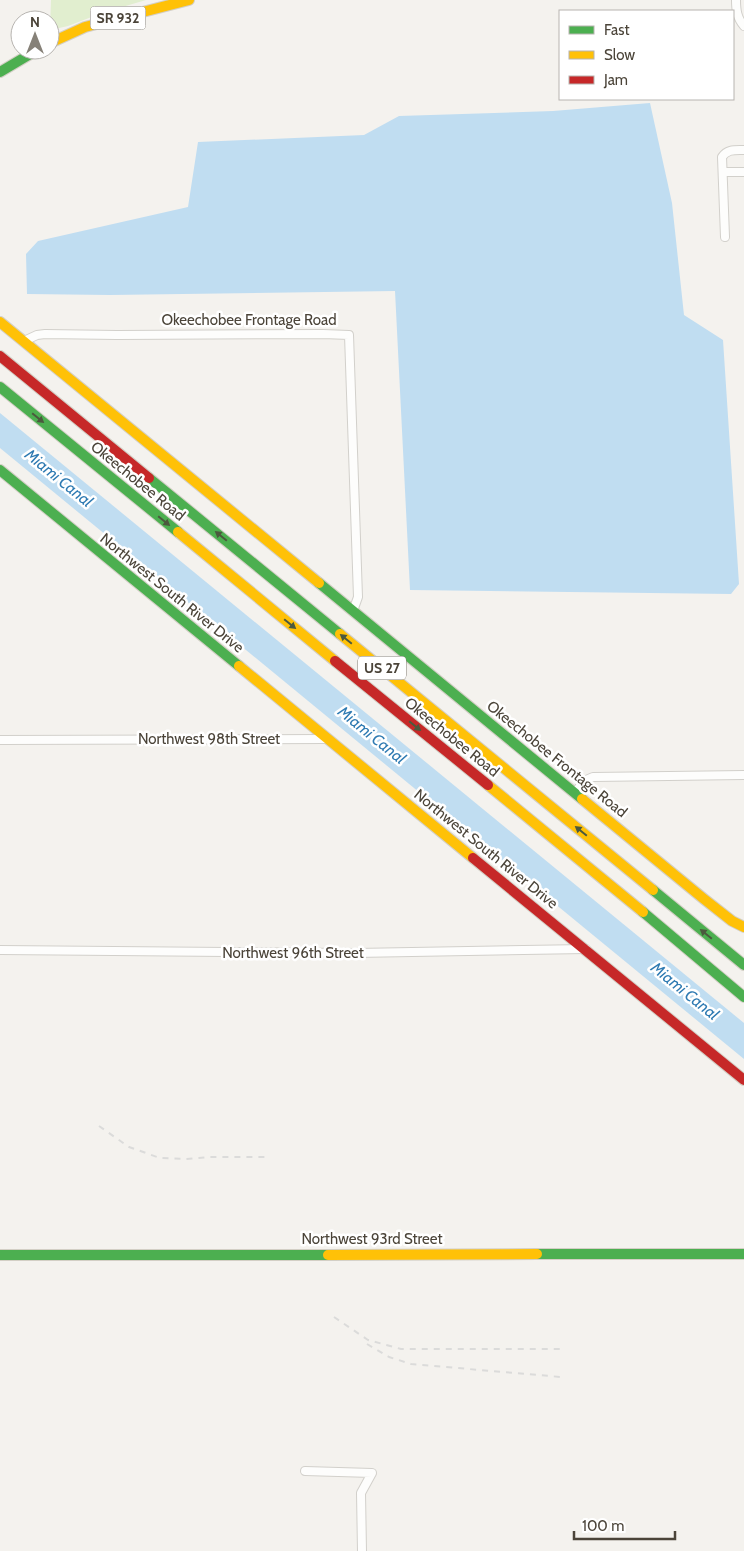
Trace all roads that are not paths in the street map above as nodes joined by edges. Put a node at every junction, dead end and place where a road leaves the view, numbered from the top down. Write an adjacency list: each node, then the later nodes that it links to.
1 (189, 0): 4 (main road, SR 932)
2 (736, 0): 3 (street)
3 (744, 26)
4 (60, 38)
5 (20, 60): 6 (main road)
6 (0, 72)
7 (744, 150): 8 (street)
8 (723, 172): 9 (street); 10 (street)
9 (744, 172)
10 (725, 237)
11 (0, 322): 12 (main road, Okeechobee Frontage Road)
12 (24, 341): 16 (main road, Okeechobee Frontage Road); 16 (street, Okeechobee Frontage Road)
13 (0, 356): 25 (main road, Okeechobee Road / US 27, one-way to 13)
14 (0, 387): 22 (main road, Okeechobee Road / US 27, one-way to 22)
15 (0, 470): 17 (main road, Northwest South River Drive)
16 (353, 611): 20 (main road, Okeechobee Frontage Road)
17 (326, 739): 18 (street, Northwest 98th Street); 23 (main road, Northwest South River Drive)
18 (0, 740)
19 (744, 775): 20 (street)
20 (574, 793): 21 (main road, Okeechobee Frontage Road)
21 (744, 927)
22 (682, 944): 26 (main road); 27 (main road, Okeechobee Road / US 27)
23 (586, 949): 24 (street, Northwest 96th Street); 28 (main road, Northwest South River Drive)
24 (0, 950)
25 (744, 965)
26 (744, 988)
27 (744, 996)
28 (744, 1080)
29 (744, 1254): 30 (main road, Northwest 93rd Street)
30 (0, 1255)
31 (305, 1471): 32 (street)
32 (362, 1551)

